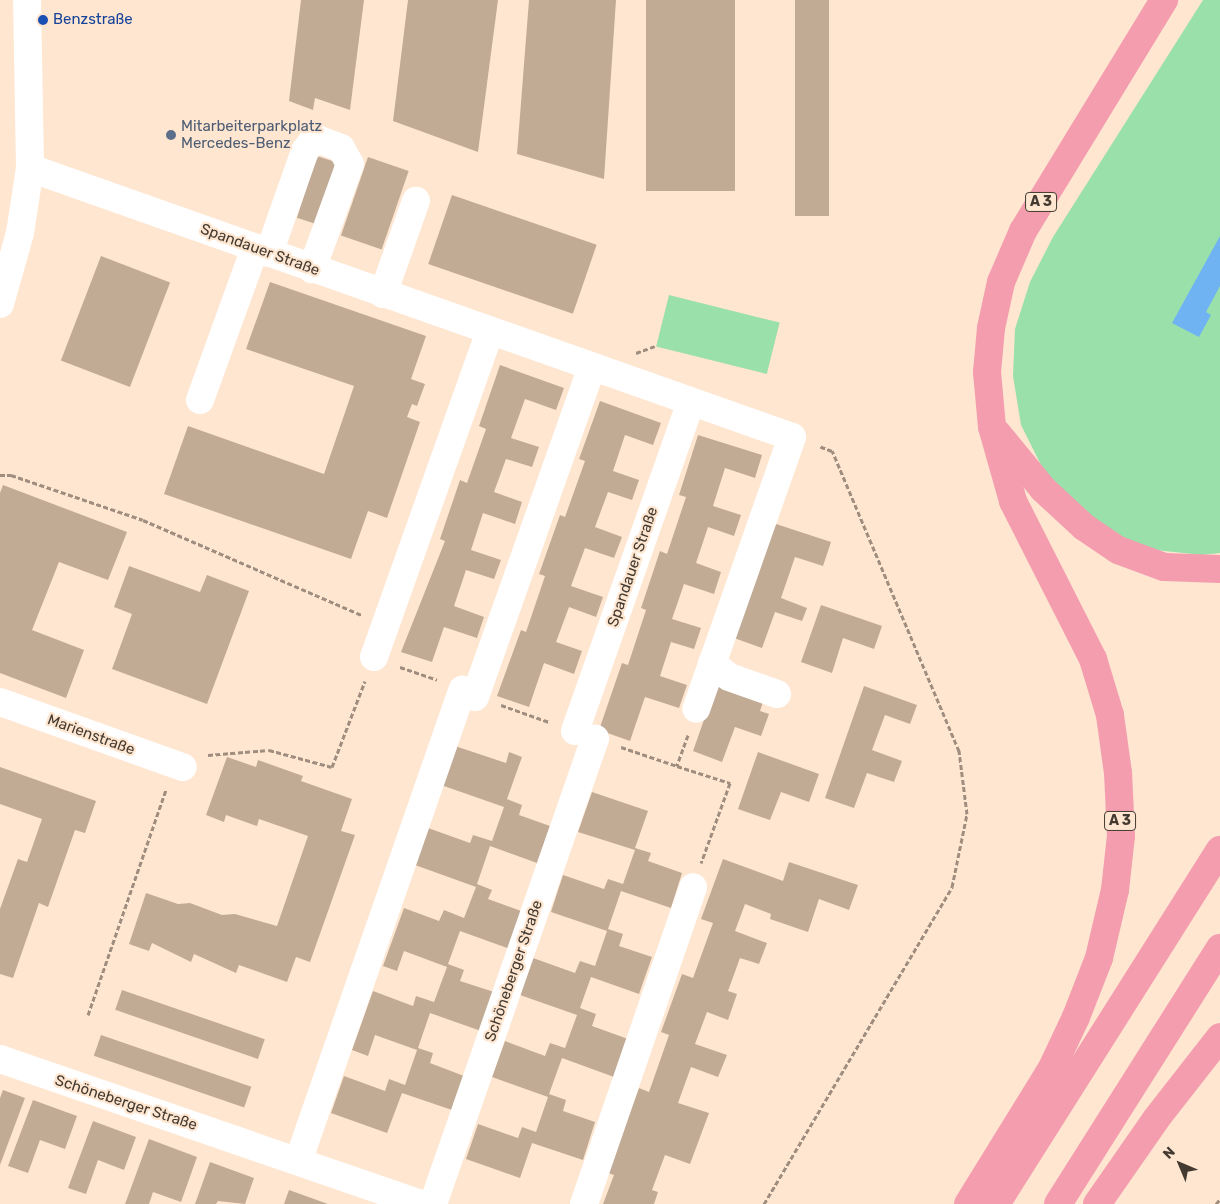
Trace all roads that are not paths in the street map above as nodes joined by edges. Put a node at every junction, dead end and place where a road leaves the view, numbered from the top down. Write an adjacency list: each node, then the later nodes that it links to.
1 (27, 0): 3 (street)
2 (1164, 0): 13 (highway, A 3)
3 (30, 168): 5 (street, Spandauer Straße); 8 (street)
4 (416, 201): 7 (street)
5 (262, 251): 6 (street, Spandauer Straße); 6 (street); 11 (street)
6 (312, 269): 7 (street, Spandauer Straße)
7 (384, 294): 9 (street, Spandauer Straße)
8 (0, 304)
9 (490, 332): 10 (street, Spandauer Straße); 15 (street)
10 (591, 369): 12 (street, Spandauer Straße); 27 (street)
11 (200, 400)
12 (691, 402): 16 (street, Spandauer Straße); 20 (street, Spandauer Straße)
13 (992, 427): 14 (highway); 31 (highway, A 3)
14 (1220, 569)
15 (374, 657)
16 (712, 663): 17 (street); 19 (street)
17 (777, 694)
18 (0, 702): 21 (street, Marienstraße)
19 (696, 709)
20 (585, 735): 29 (street, Schöneberger Straße)
21 (179, 766)
22 (1220, 850): 32 (highway)
23 (693, 887): 30 (street)
24 (1220, 948): 33 (highway)
25 (1220, 1037): 34 (highway)
26 (0, 1059): 27 (street, Schöneberger Straße)
27 (299, 1159): 28 (street, Schöneberger Straße)
28 (422, 1204)
29 (433, 1204)
30 (584, 1204)
31 (968, 1204)
32 (996, 1204)
33 (1058, 1204)
34 (1097, 1204)

